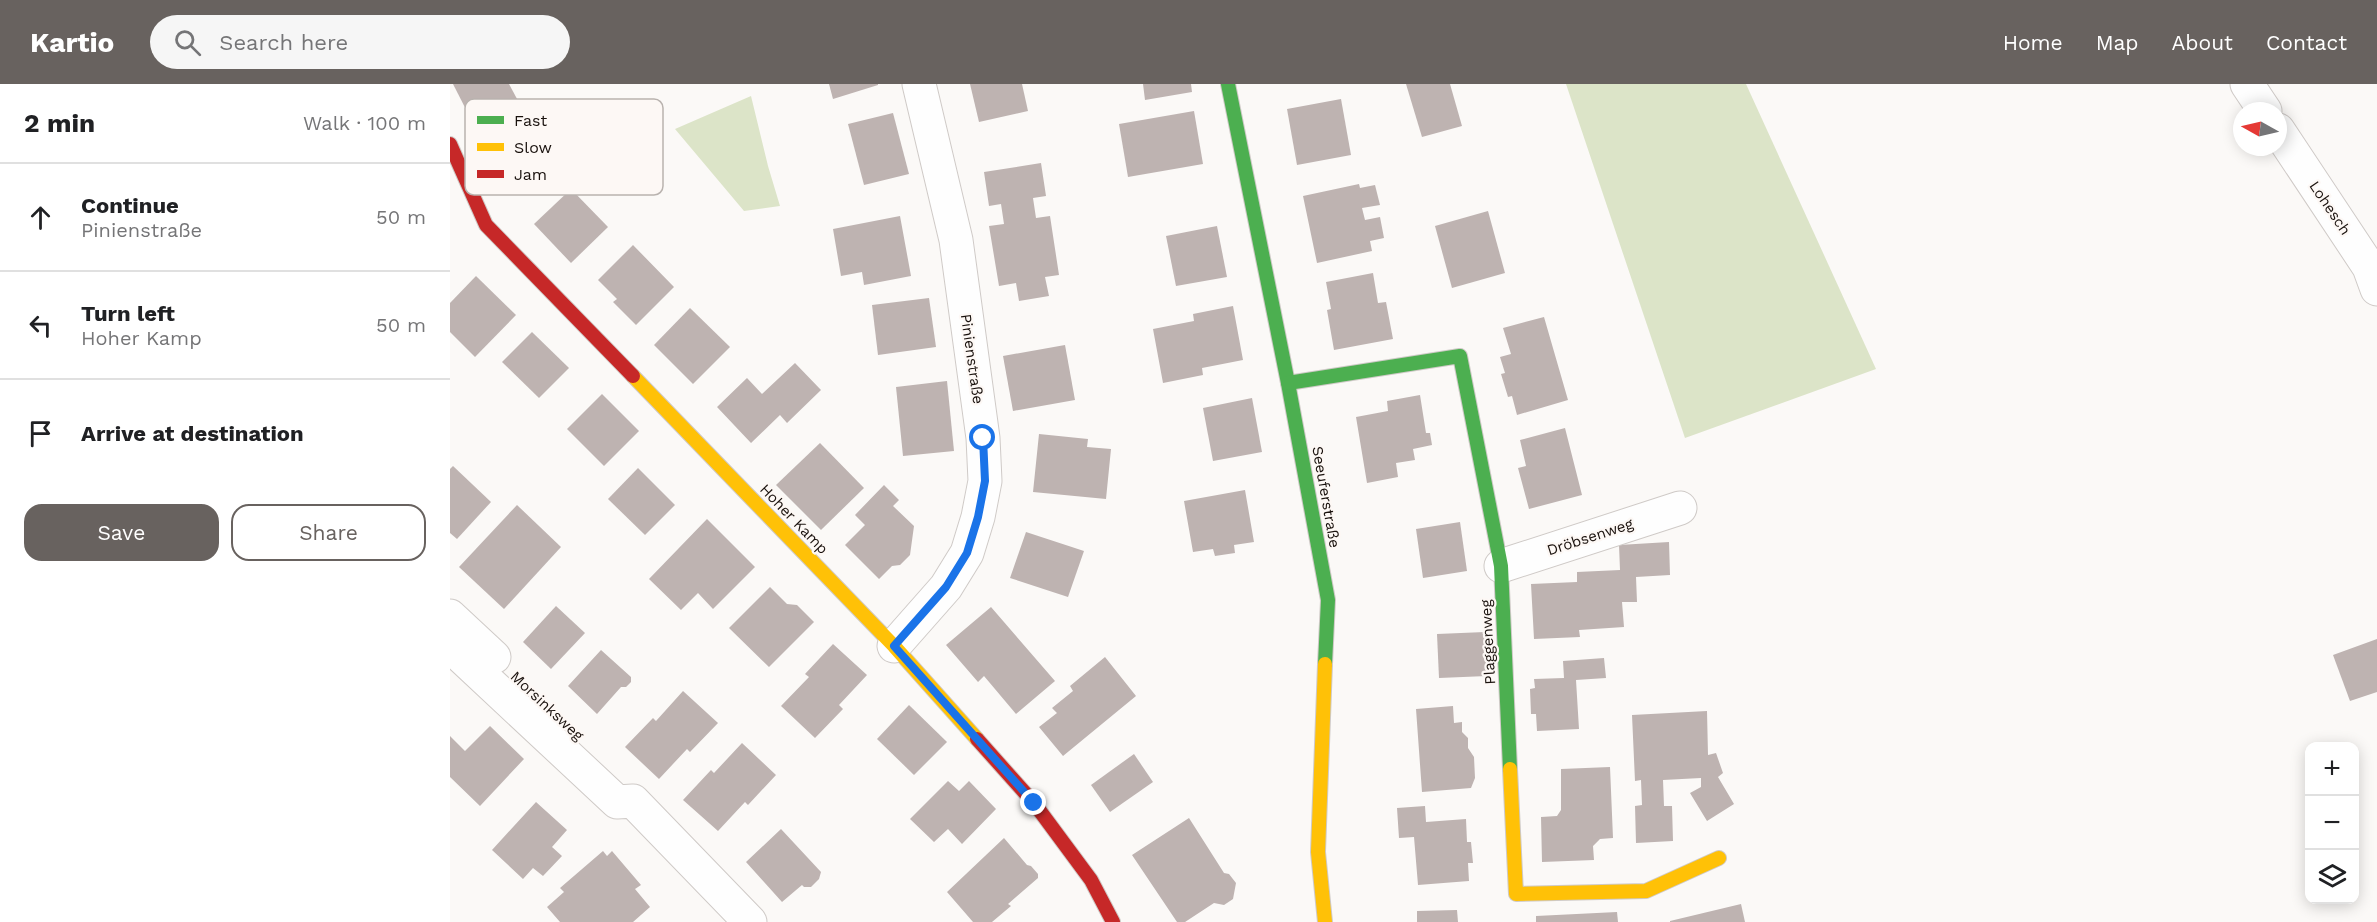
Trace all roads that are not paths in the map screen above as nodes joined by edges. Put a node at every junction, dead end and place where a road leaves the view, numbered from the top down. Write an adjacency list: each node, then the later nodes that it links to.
1 (920, 84): 15 (street, Pinienstraße)
2 (1228, 84): 10 (street, Seeuferstraße)
3 (2247, 84): 4 (street)
4 (2259, 102)
5 (450, 144): 7 (street, Hoher Kamp)
6 (2287, 144): 9 (street, Lohesch)
7 (465, 178)
8 (473, 195): 15 (street, Hoher Kamp)
9 (2377, 289)
10 (1288, 383): 12 (street, Plaggenweg); 20 (street, Seeuferstraße)
11 (1680, 508): 12 (street, Dröbsenweg)
12 (1501, 566): 17 (street, Plaggenweg)
13 (450, 616): 16 (street, Morsinksweg)
14 (450, 646): 16 (street, Morsinksweg)
15 (894, 646): 19 (street, Hoher Kamp)
16 (633, 801): 18 (street, Morsinksweg)
17 (1719, 858)
18 (750, 922)
19 (1113, 922)
20 (1325, 922)

